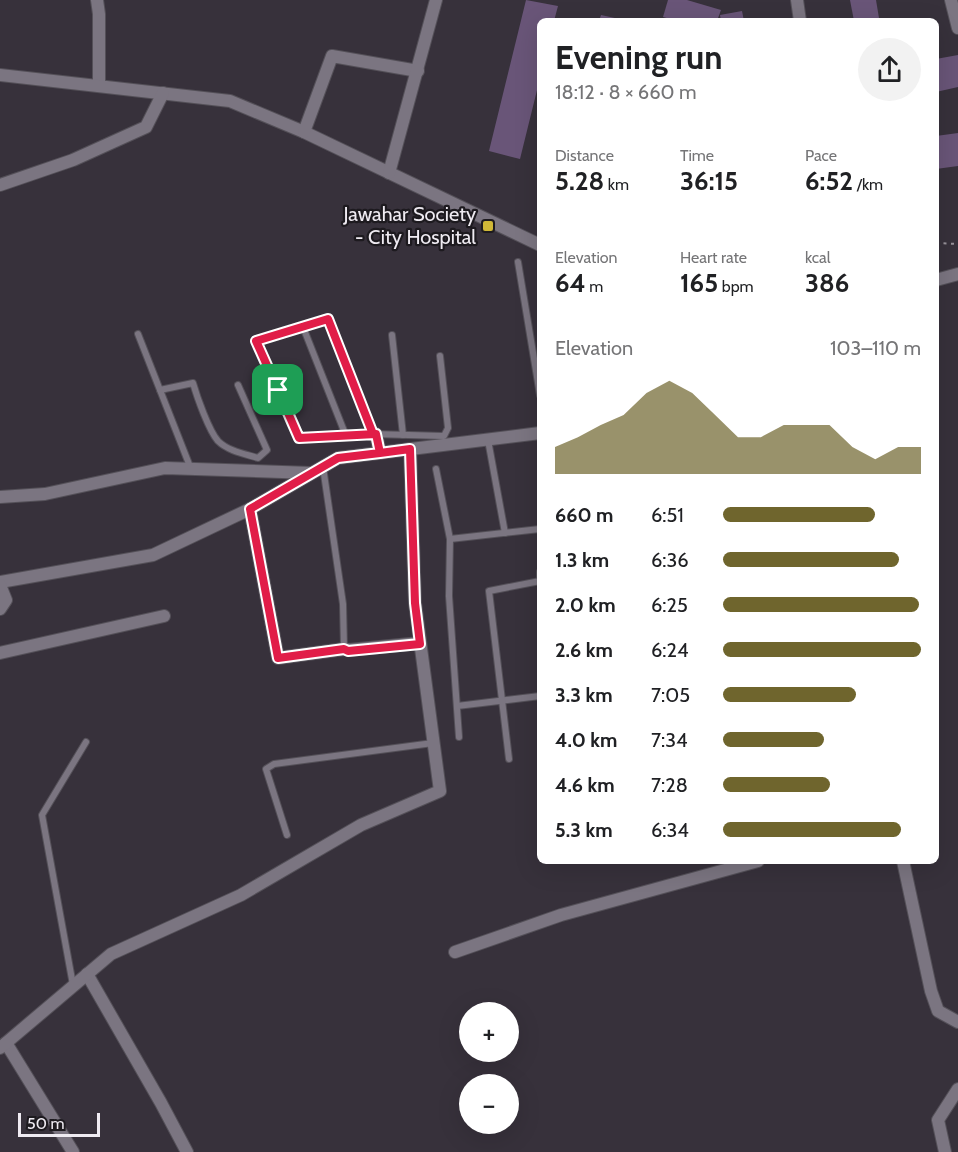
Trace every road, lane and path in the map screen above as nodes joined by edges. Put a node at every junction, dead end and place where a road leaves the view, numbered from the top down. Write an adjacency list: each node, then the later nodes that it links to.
1 (97, 0): 9 (street)
2 (436, 0): 7 (street)
3 (797, 0): 5 (street)
4 (951, 0): 6 (street)
5 (800, 18)
6 (958, 28)
7 (418, 71): 11 (street); 12 (street)
8 (0, 75): 9 (street)
9 (99, 86): 10 (street)
10 (163, 93): 11 (street); 13 (street)
11 (304, 132): 12 (street)
12 (389, 173): 15 (street)
13 (0, 185)
14 (939, 243): 16 (path)
15 (537, 244)
16 (958, 244)
17 (518, 262): 24 (lane)
18 (958, 274): 19 (street)
19 (939, 279)
20 (303, 327): 28 (lane); 30 (lane); 30 (lane)
21 (138, 334): 26 (lane)
22 (392, 335): 29 (lane)
23 (440, 356): 29 (lane)
24 (537, 377)
25 (238, 386): 26 (lane)
26 (160, 390): 34 (lane)
27 (537, 433): 31 (street)
28 (376, 434): 29 (lane); 30 (lane); 33 (street)
29 (403, 435)
30 (346, 436)
31 (489, 440): 32 (street); 40 (lane)
32 (410, 449): 33 (street); 46 (street)
33 (380, 453): 36 (street)
34 (191, 469): 36 (street); 37 (street)
35 (436, 469): 41 (lane)
36 (318, 470): 38 (street); 47 (lane)
37 (0, 497)
38 (250, 509): 43 (street); 47 (street)
39 (537, 529): 40 (lane)
40 (505, 533): 41 (lane)
41 (450, 539): 51 (lane)
42 (537, 583): 50 (lane)
43 (0, 584): 44 (street)
44 (0, 609)
45 (164, 616): 48 (street)
46 (420, 644): 47 (street); 54 (street)
47 (344, 649)
48 (0, 653)
49 (537, 696): 50 (lane)
50 (502, 700): 51 (lane); 55 (lane)
51 (457, 706): 52 (lane)
52 (459, 737)
53 (86, 742): 61 (lane)
54 (434, 742): 56 (lane); 60 (street)
55 (509, 759)
56 (287, 835)
57 (747, 864): 59 (street)
58 (904, 864): 62 (street)
59 (455, 952)
60 (87, 974): 61 (street); 66 (street)
61 (74, 986): 63 (street)
62 (958, 1022)
63 (3, 1045): 65 (street)
64 (958, 1089): 67 (street)
65 (73, 1152)
66 (187, 1152)
67 (945, 1152)

